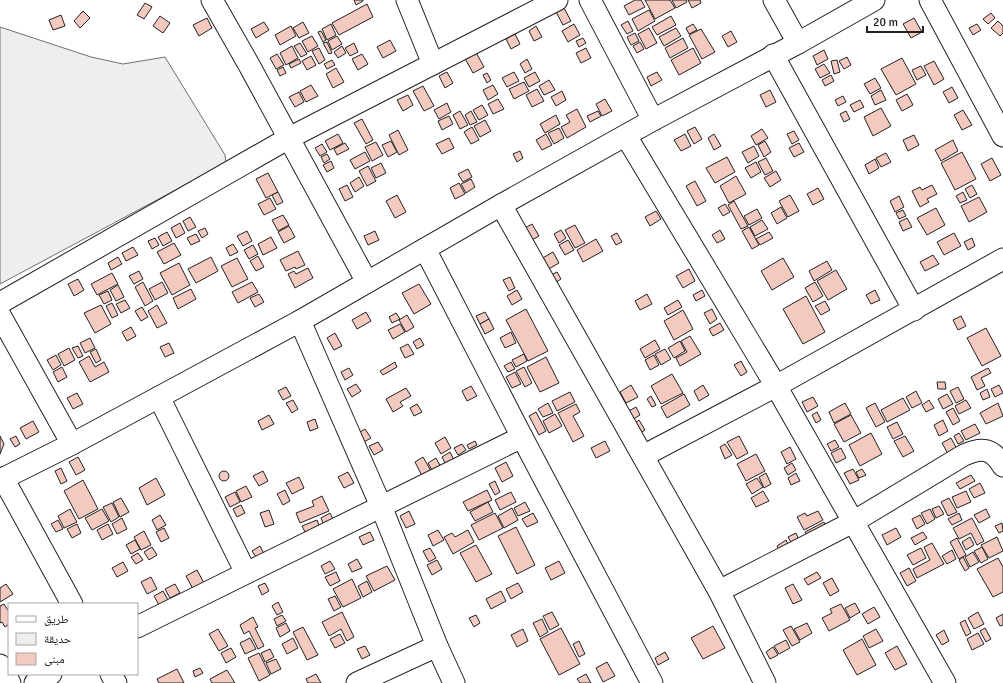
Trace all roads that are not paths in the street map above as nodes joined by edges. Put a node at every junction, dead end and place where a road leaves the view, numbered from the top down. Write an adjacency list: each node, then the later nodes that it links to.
1 (212, 0): 14 (street)
2 (407, 0): 10 (street)
3 (557, 0): 10 (street)
4 (590, 0): 11 (street)
5 (774, 0): 8 (street)
6 (874, 0): 8 (street)
7 (930, 0): 13 (street)
8 (798, 43): 9 (street)
9 (774, 55): 11 (street); 20 (street)
10 (433, 64): 14 (street)
11 (652, 120): 12 (street)
12 (626, 136): 15 (street); 23 (street)
13 (1003, 136)
14 (289, 138): 18 (street); 19 (street)
15 (501, 205): 16 (street); 27 (street)
16 (425, 249): 18 (street); 25 (street)
17 (1003, 259): 20 (street)
18 (366, 282): 22 (street)
19 (0, 302)
20 (914, 310): 23 (street)
21 (0, 314): 26 (street)
22 (300, 321): 24 (street); 30 (street)
23 (776, 386): 27 (street); 31 (street)
24 (159, 397): 26 (street); 32 (street)
25 (522, 437): 30 (street); 43 (street)
26 (72, 444): 29 (street)
27 (642, 456): 33 (street)
28 (1003, 466): 31 (street)
29 (2, 479): 34 (street)
30 (381, 506): 32 (street); 36 (street)
31 (853, 522): 33 (street); 45 (street)
32 (246, 573): 35 (street)
33 (719, 591): 44 (street)
34 (71, 603)
35 (138, 627)
36 (437, 646): 41 (street); 42 (street)
37 (0, 665): 39 (street)
38 (48, 675): 40 (street)
39 (10, 683)
40 (36, 683)
41 (357, 683)
42 (454, 683)
43 (652, 683)
44 (765, 683)
45 (945, 683)

